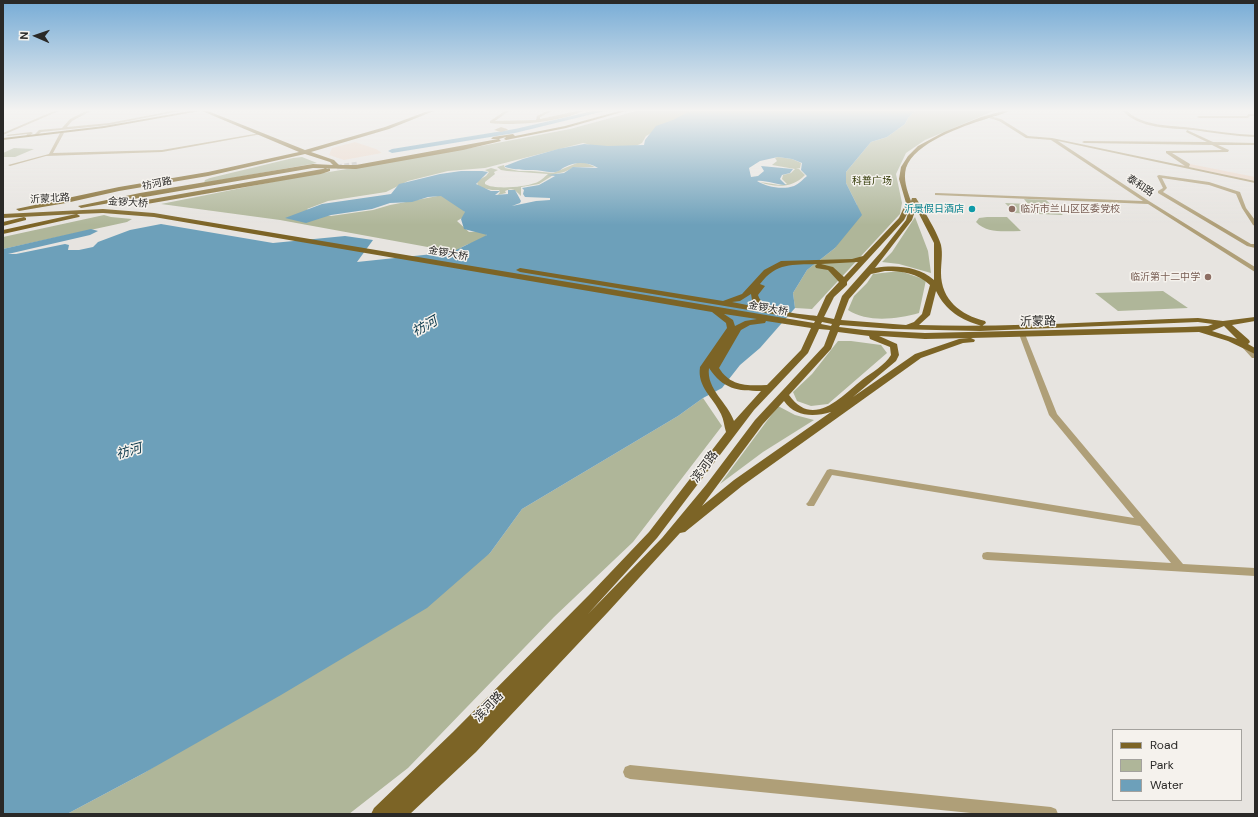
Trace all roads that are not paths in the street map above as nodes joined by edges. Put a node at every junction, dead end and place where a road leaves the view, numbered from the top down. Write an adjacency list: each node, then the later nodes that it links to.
1 (54, 149): 20 (street)
2 (178, 149): 20 (street)
3 (297, 149): 18 (main road)
4 (297, 149): 18 (main road)
5 (314, 149): 18 (main road)
6 (314, 149): 18 (main road)
7 (424, 149): 17 (main road)
8 (430, 149): 23 (main road)
9 (439, 149): 23 (main road)
10 (457, 149): 25 (main road)
11 (918, 149): 45 (main road, 滨河路)
12 (925, 149): 32 (main road, 滨河路)
13 (1067, 149): 34 (street, 泰和路)
14 (1101, 149): 26 (street)
15 (1162, 149): 19 (street)
16 (1224, 149): 19 (street)
17 (419, 150)
18 (304, 152): 21 (main road); 22 (main road); 25 (main road); 38 (main road)
19 (1167, 152): 26 (street)
20 (51, 154): 24 (street)
21 (279, 158): 22 (main road); 37 (main road)
22 (318, 158): 25 (main road)
23 (355, 162): 25 (main road, 祊河路)
24 (10, 165)
25 (337, 166): 29 (main road); 33 (main road, 祊河路)
26 (1185, 167): 27 (street); 28 (street)
27 (1190, 180): 41 (street); 44 (street)
28 (1255, 182)
29 (206, 183): 31 (main road); 42 (main road)
30 (937, 194): 34 (street)
31 (145, 197): 33 (main road, 祊河路); 42 (main road, 祊河路)
32 (914, 199): 47 (main road, 滨河路); 54 (main road)
33 (141, 203): 35 (main road, 祊河路)
34 (1148, 203): 46 (street, 泰和路)
35 (134, 205)
36 (126, 206): 37 (main road)
37 (96, 209): 38 (main road, 沂蒙北路); 43 (main road); 49 (main road, 金锣大桥)
38 (3, 212)
39 (42, 213): 40 (main road, 沂蒙北路); 49 (main road, 金锣大桥)
40 (3, 216)
41 (1255, 224)
42 (3, 226)
43 (3, 233)
44 (1255, 246)
45 (868, 257): 48 (main road, 滨河路); 49 (main road)
46 (1255, 270)
47 (868, 272): 56 (main road); 66 (main road, 滨河路)
48 (844, 283): 50 (main road); 65 (main road, 滨河路)
49 (713, 305): 50 (main road, 金锣大桥); 67 (main road)
50 (773, 316): 55 (main road, 金锣大桥); 65 (main road)
51 (1255, 319): 52 (main road, 沂蒙路)
52 (1225, 323): 53 (main road, 沂蒙路); 54 (main road, 沂蒙路); 57 (main road, 沂蒙路); 61 (main road); 63 (main road)
53 (1255, 326)
54 (1016, 327): 56 (main road, 沂蒙路)
55 (850, 328): 56 (main road, 沂蒙路); 58 (main road, 沂蒙路)
56 (900, 328)
57 (1185, 330): 59 (main road, 沂蒙路); 62 (main road)
58 (864, 333): 60 (main road, 沂蒙路); 66 (main road)
59 (1022, 334): 60 (main road, 沂蒙路); 69 (street)
60 (1006, 335): 70 (main road)
61 (1255, 344)
62 (1242, 345): 63 (main road); 64 (street)
63 (1255, 351)
64 (1255, 356)
65 (769, 388): 67 (main road, 滨河路)
66 (784, 395): 70 (main road, 滨河路)
67 (731, 432): 76 (main road, 滨河路)
68 (810, 504): 69 (street)
69 (1143, 523): 72 (street)
70 (666, 541): 75 (main road, 滨河路)
71 (987, 556): 72 (street)
72 (1180, 567): 73 (street)
73 (1255, 572)
74 (630, 772): 77 (street)
75 (399, 813)
76 (380, 814)
77 (1051, 814)

